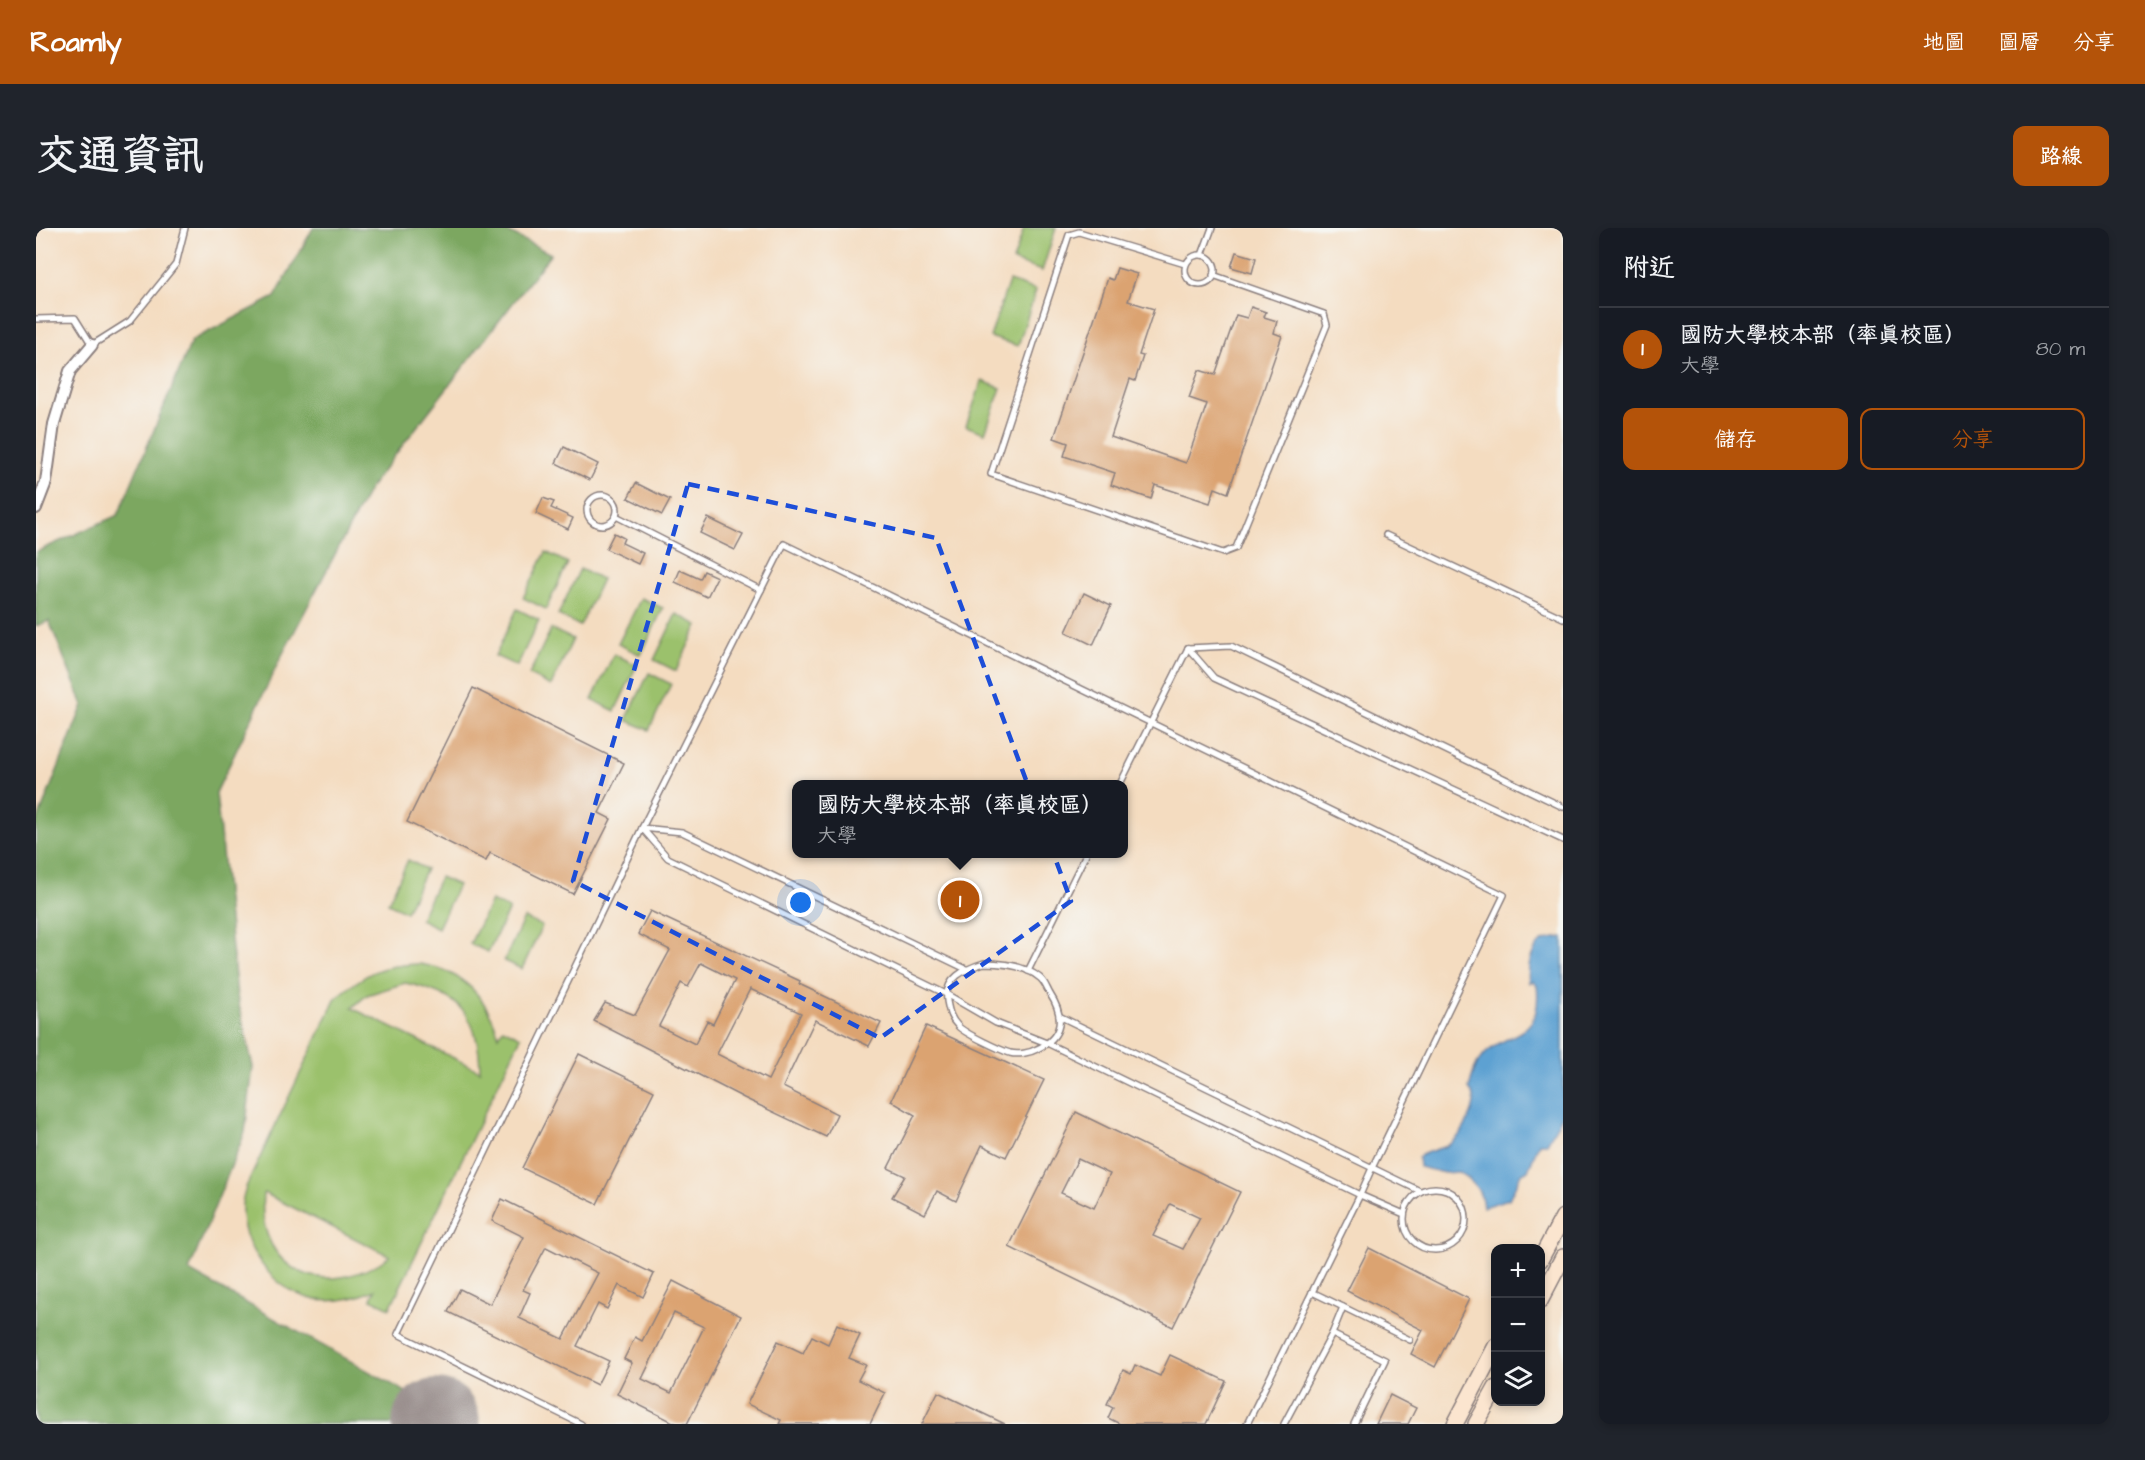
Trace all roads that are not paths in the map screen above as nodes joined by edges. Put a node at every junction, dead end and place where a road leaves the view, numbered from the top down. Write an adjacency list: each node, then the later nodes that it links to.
1 (185, 228): 7 (lane)
2 (1212, 228): 3 (lane)
3 (1202, 255): 4 (lane); 5 (lane)
4 (1185, 264): 5 (lane); 5 (lane)
5 (1214, 276)
6 (36, 319): 7 (lane)
7 (92, 345): 8 (street)
8 (36, 508)
9 (616, 516): 9 (lane); 11 (lane)
10 (1386, 535): 12 (lane)
11 (761, 590): 14 (lane); 17 (lane)
12 (1563, 618)
13 (1188, 648): 14 (lane); 16 (lane); 18 (lane)
14 (1151, 722): 15 (lane); 25 (lane)
15 (1122, 780)
16 (1563, 807)
17 (642, 828): 20 (lane); 22 (lane); 39 (lane)
18 (1563, 840)
19 (1084, 858): 21 (lane)
20 (966, 969): 21 (lane); 22 (lane)
21 (1028, 971): 23 (lane)
22 (946, 994): 24 (lane); 24 (lane)
23 (1059, 1016): 24 (lane); 25 (lane)
24 (1049, 1044): 27 (lane)
25 (1372, 1168): 26 (lane); 27 (lane)
26 (1420, 1191): 28 (lane); 28 (lane)
27 (1360, 1195): 28 (lane); 33 (lane)
28 (1404, 1214)
29 (1563, 1216): 30 (main road)
30 (1545, 1250)
31 (1563, 1257): 32 (main road)
32 (1545, 1291)
33 (1312, 1292): 34 (lane); 40 (lane)
34 (1343, 1307): 35 (lane); 36 (lane)
35 (1332, 1334): 41 (lane); 42 (lane)
36 (1410, 1340)
37 (1493, 1352): 43 (main road)
38 (1491, 1397): 44 (main road)
39 (581, 1424)
40 (1246, 1424)
41 (1284, 1424)
42 (1354, 1424)
43 (1455, 1424)
44 (1476, 1424)

